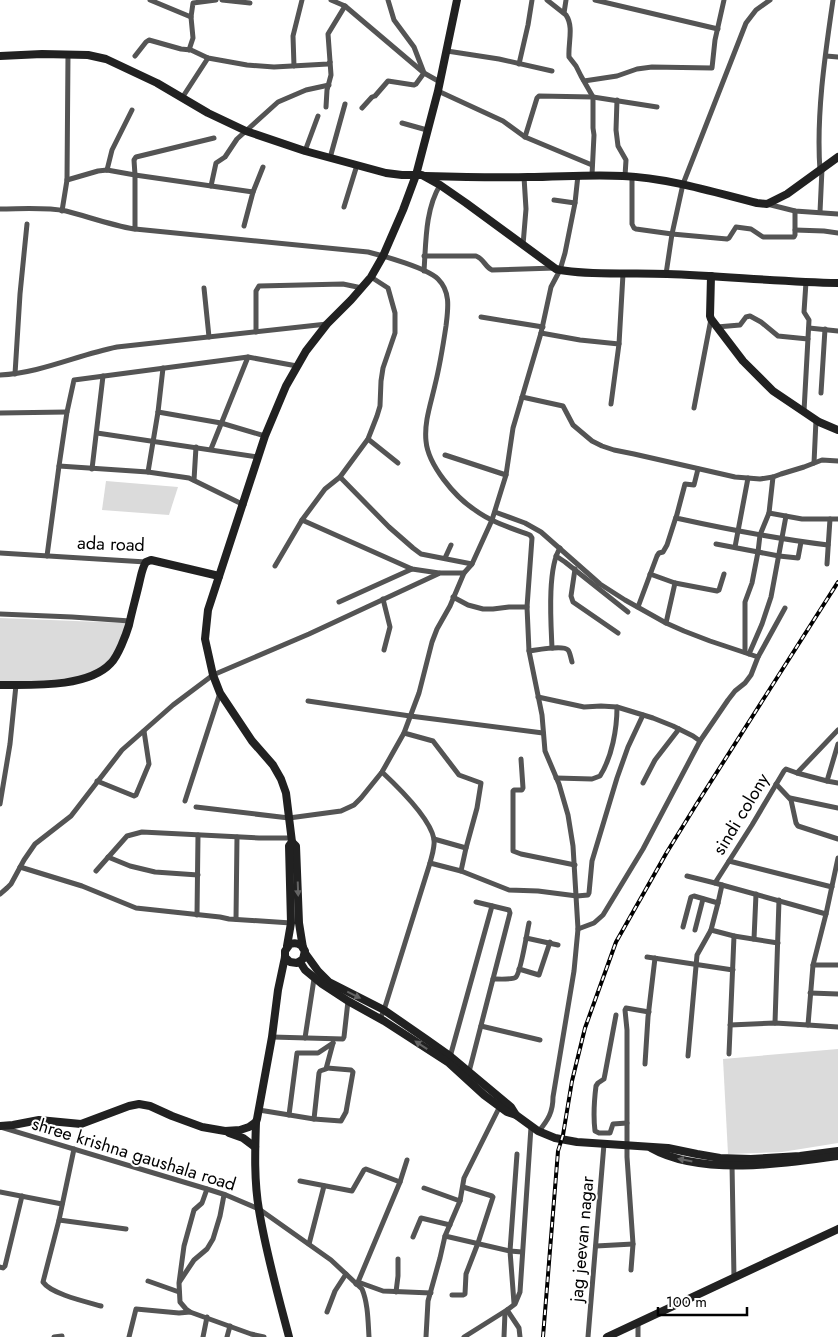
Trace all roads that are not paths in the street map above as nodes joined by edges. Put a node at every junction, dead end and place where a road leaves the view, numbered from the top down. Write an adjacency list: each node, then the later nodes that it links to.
1 (150, 0): 19 (street)
2 (216, 0): 19 (street)
3 (222, 0): 16 (street)
4 (302, 0): 31 (street)
5 (331, 0): 17 (street)
6 (388, 0): 33 (street)
7 (458, 0): 22 (main road)
8 (532, 0): 30 (street)
9 (547, 0): 18 (street)
10 (566, 0): 18 (street)
11 (595, 0): 20 (street)
12 (716, 0): 15 (street)
13 (770, 0): 67 (street)
14 (833, 0): 26 (street)
15 (724, 2): 20 (street)
16 (250, 3)
17 (342, 4): 29 (street); 33 (street)
18 (564, 13): 34 (street)
19 (191, 18): 21 (street)
20 (718, 29): 34 (street)
21 (189, 50): 25 (street); 28 (street)
22 (447, 51): 30 (street); 35 (main road)
23 (68, 54): 24 (main road); 39 (main road); 66 (street)
24 (0, 56)
25 (135, 56)
26 (826, 56): 27 (street); 59 (street)
27 (838, 57)
28 (208, 58): 31 (street); 39 (street)
29 (330, 62): 31 (street); 36 (street)
30 (519, 64): 32 (street)
31 (294, 66)
32 (552, 71)
33 (424, 73): 35 (street); 44 (street)
34 (584, 81): 38 (street)
35 (440, 82): 37 (main road)
36 (329, 84): 42 (street); 49 (street)
37 (438, 91): 48 (main road); 50 (street)
38 (593, 97): 40 (street); 50 (street); 56 (street)
39 (182, 98): 49 (main road)
40 (617, 100): 43 (street); 64 (street)
41 (345, 104): 54 (street)
42 (326, 107)
43 (657, 107)
44 (362, 108)
45 (132, 110): 58 (street)
46 (318, 116): 52 (street)
47 (402, 123): 48 (street)
48 (427, 130): 61 (main road)
49 (246, 131): 52 (main road); 69 (street)
50 (525, 137): 56 (street)
51 (214, 138): 60 (street)
52 (305, 151): 54 (main road)
53 (838, 157): 59 (main road)
54 (330, 158): 55 (main road)
55 (357, 165): 61 (main road); 75 (street)
56 (592, 165): 63 (street)
57 (262, 167): 70 (street)
58 (107, 170): 60 (street); 66 (street)
59 (821, 170): 73 (main road); 78 (street)
60 (135, 175): 69 (street); 81 (street)
61 (419, 175): 65 (main road); 68 (main road); 87 (main road)
62 (578, 175): 63 (main road); 65 (main road); 72 (street)
63 (592, 175): 64 (main road)
64 (629, 176): 67 (main road); 84 (street)
65 (524, 177): 86 (street)
66 (67, 180): 74 (street)
67 (683, 184): 73 (main road); 84 (street)
68 (440, 185): 86 (main road); 88 (street)
69 (211, 186): 70 (street)
70 (254, 192): 82 (street)
71 (554, 200): 72 (street)
72 (575, 203): 89 (street)
73 (767, 204): 77 (street)
74 (63, 206): 76 (street); 81 (street)
75 (344, 207)
76 (0, 208)
77 (795, 211): 78 (street); 83 (street)
78 (820, 212): 79 (street)
79 (838, 214)
80 (27, 224): 114 (street)
81 (135, 226): 87 (street)
82 (244, 226)
83 (795, 230): 84 (street); 85 (street)
84 (672, 234): 92 (street)
85 (838, 234)
86 (523, 245): 89 (main road)
87 (383, 256): 90 (street); 94 (main road)
88 (424, 256): 89 (street); 90 (street)
89 (558, 269): 91 (main road); 104 (street)
90 (424, 270): 156 (street)
91 (622, 274): 92 (main road); 110 (street)
92 (666, 274): 93 (main road)
93 (711, 276): 95 (main road); 100 (main road)
94 (371, 277): 98 (main road); 130 (street)
95 (806, 282): 96 (main road); 103 (street)
96 (838, 283)
97 (204, 288): 108 (street)
98 (362, 288): 101 (main road); 107 (street)
99 (481, 317): 104 (street)
100 (711, 319): 102 (main road); 120 (street)
101 (327, 324): 107 (street); 112 (main road)
102 (717, 327): 109 (street); 121 (main road)
103 (809, 328): 105 (street); 109 (street)
104 (542, 330): 110 (street); 118 (street)
105 (825, 330): 106 (street); 117 (street)
106 (838, 331)
107 (256, 332): 108 (street)
108 (209, 337): 114 (street)
109 (808, 339): 121 (street)
110 (619, 344): 119 (street)
111 (248, 357): 112 (street); 113 (street); 126 (street)
112 (297, 366): 129 (main road)
113 (163, 368): 116 (street); 123 (street)
114 (15, 374): 115 (street)
115 (0, 375)
116 (103, 376): 122 (street); 128 (street)
117 (821, 393)
118 (522, 396): 141 (street); 143 (street)
119 (612, 404)
120 (694, 408)
121 (804, 411): 125 (main road)
122 (67, 412): 124 (street); 139 (street)
123 (158, 412): 126 (street); 131 (street)
124 (0, 413)
125 (816, 420): 127 (main road); 138 (street)
126 (221, 423): 129 (street); 133 (street)
127 (838, 430)
128 (97, 432): 131 (street); 140 (street)
129 (266, 436): 135 (main road)
130 (368, 439): 137 (street); 144 (street)
131 (154, 441): 132 (street); 142 (street)
132 (196, 447): 133 (street); 147 (street)
133 (211, 449): 135 (street)
134 (445, 455): 143 (street)
135 (258, 457): 148 (main road)
136 (838, 460): 138 (street)
137 (398, 463)
138 (814, 463): 145 (street)
139 (59, 466): 140 (street); 168 (street)
140 (92, 469): 142 (street)
141 (698, 469): 146 (street); 152 (street)
142 (148, 472): 147 (street)
143 (506, 475): 149 (street)
144 (340, 477): 155 (street); 171 (street)
145 (773, 477): 146 (street); 150 (street)
146 (748, 478): 157 (street)
147 (194, 480): 148 (street)
148 (244, 505): 182 (main road)
149 (495, 512): 156 (street); 165 (street)
150 (769, 513): 151 (street); 158 (street)
151 (786, 516): 153 (street); 159 (street)
152 (676, 517): 157 (street); 180 (street)
153 (830, 519): 154 (street); 163 (street)
154 (838, 519)
155 (302, 520): 175 (street); 176 (street)
156 (492, 520): 173 (street); 187 (street)
157 (738, 531): 158 (street); 164 (street)
158 (760, 535): 159 (street); 166 (street)
159 (782, 538): 160 (street); 170 (street)
160 (801, 542): 163 (street); 170 (street)
161 (716, 544): 164 (street)
162 (451, 545): 171 (street)
163 (828, 545): 174 (street)
164 (735, 547): 166 (street)
165 (560, 548): 169 (street); 188 (street)
166 (758, 552): 170 (street); 198 (street)
167 (0, 553): 168 (street, ada road)
168 (48, 556): 172 (street, ada road)
169 (556, 556): 177 (street); 195 (street)
170 (779, 556): 198 (street)
171 (446, 558): 173 (street)
172 (146, 562): 182 (main road, ada road); 192 (main road)
173 (472, 564): 179 (street)
174 (827, 564)
175 (275, 566)
176 (412, 568): 178 (street); 186 (street)
177 (575, 570): 190 (street); 194 (street)
178 (440, 573): 179 (street); 185 (street)
179 (464, 573): 184 (street)
180 (650, 574): 183 (street); 188 (street)
181 (724, 574): 183 (street)
182 (219, 576): 201 (main road)
183 (676, 583): 193 (street)
184 (453, 597): 187 (street); 209 (street)
185 (383, 599): 196 (street); 201 (street)
186 (339, 602)
187 (527, 607): 197 (street)
188 (638, 607): 193 (street)
189 (785, 608): 199 (street)
190 (628, 612)
191 (0, 614): 192 (street)
192 (130, 621): 203 (main road)
193 (666, 623): 198 (street)
194 (618, 632)
195 (552, 648): 197 (street); 200 (street)
196 (384, 650)
197 (529, 651): 205 (street)
198 (747, 653): 199 (street)
199 (757, 659): 215 (street)
200 (572, 662)
201 (213, 674): 204 (main road); 212 (street)
202 (0, 685): 203 (main road)
203 (16, 685): 218 (street)
204 (220, 693): 229 (street); 233 (main road)
205 (538, 696): 207 (street); 214 (street)
206 (308, 701): 209 (street)
207 (618, 707): 208 (street); 222 (street)
208 (643, 715): 210 (street); 255 (street)
209 (410, 716): 213 (street); 214 (street)
210 (679, 729): 215 (street); 225 (street)
211 (838, 730): 221 (street, sindi colony)
212 (144, 731): 223 (street); 223 (street)
213 (404, 733): 220 (street); 239 (street)
214 (543, 733): 222 (street)
215 (700, 741): 267 (street)
216 (838, 744): 224 (street)
217 (0, 753): 218 (street)
218 (8, 755): 230 (street)
219 (521, 759): 244 (street)
220 (382, 772): 233 (street); 237 (street)
221 (797, 773): 224 (street, sindi colony); 226 (street, sindi colony)
222 (556, 778): 244 (street)
223 (98, 781): 245 (street)
224 (827, 782): 227 (street, sindi colony)
225 (643, 783)
226 (776, 784): 228 (street); 243 (street, sindi colony)
227 (838, 784)
228 (790, 798): 232 (street); 236 (street)
229 (186, 801)
230 (0, 804)
231 (196, 807): 233 (street)
232 (838, 808)
233 (289, 818): 238 (main road)
234 (198, 835): 235 (street); 240 (street); 248 (street)
235 (237, 837): 238 (street); 263 (street)
236 (838, 838)
237 (434, 839): 239 (street); 242 (street)
238 (292, 840): 264 (main road); 277 (main road, one-way to 277)
239 (466, 848): 247 (street)
240 (108, 858): 246 (street); 248 (street)
241 (838, 858): 252 (street)
242 (431, 859): 247 (street); 293 (street)
243 (729, 861): 250 (street, sindi colony); 252 (street)
244 (574, 865): 255 (street)
245 (20, 867): 253 (street); 262 (street)
246 (96, 871)
247 (461, 871): 255 (street)
248 (198, 875): 262 (street)
249 (687, 876): 250 (street)
250 (715, 883): 251 (street)
251 (722, 885): 254 (street); 259 (street)
252 (832, 887): 261 (street)
253 (0, 894)
254 (756, 894): 257 (street); 272 (street)
255 (577, 896): 267 (street)
256 (703, 898): 259 (street); 266 (street); 268 (street)
257 (779, 900): 261 (street); 274 (street)
258 (476, 902): 260 (street)
259 (718, 903): 269 (street)
260 (492, 906): 289 (street); 308 (street)
261 (826, 914): 283 (street)
262 (197, 915): 263 (street)
263 (236, 919): 264 (street)
264 (291, 923): 276 (main road)
265 (529, 923): 271 (street)
266 (683, 927)
267 (578, 929): 322 (street)
268 (695, 930)
269 (711, 930): 270 (street); 282 (street)
270 (734, 936): 272 (street); 286 (street)
271 (526, 938): 273 (street); 285 (street)
272 (754, 940): 274 (street)
273 (550, 942): 275 (street); 285 (street)
274 (778, 943): 297 (street)
275 (558, 944)
276 (288, 946): 277 (main road); 278 (main road)
277 (304, 950): 281 (main road); 293 (main road, one-way to 293)
278 (285, 957): 281 (main road); 287 (main road)
279 (647, 957): 280 (street)
280 (655, 958): 282 (street); 294 (street)
281 (296, 962): 287 (main road); 288 (main road)
282 (696, 965): 286 (street); 307 (street)
283 (813, 965): 284 (street); 290 (street)
284 (838, 965)
285 (519, 969): 289 (street)
286 (733, 970): 298 (street)
287 (281, 979): 302 (main road)
288 (314, 979): 292 (main road); 303 (street)
289 (493, 979): 300 (street)
290 (810, 993): 291 (street); 299 (street)
291 (838, 994)
292 (348, 1002): 296 (main road); 305 (street)
293 (384, 1010): 296 (street); 308 (main road)
294 (649, 1012): 309 (street); 318 (street)
295 (616, 1015): 318 (street)
296 (380, 1019): 308 (main road, one-way to 296)
297 (775, 1023): 298 (street); 299 (street)
298 (730, 1025): 306 (street)
299 (808, 1025): 301 (street)
300 (481, 1026): 304 (street); 311 (street)
301 (838, 1027)
302 (272, 1037): 303 (street); 313 (main road)
303 (306, 1038): 305 (street)
304 (540, 1040)
305 (333, 1041): 310 (street); 314 (street)
306 (729, 1054)
307 (688, 1056)
308 (450, 1060): 311 (main road)
309 (645, 1064)
310 (327, 1068): 316 (street); 316 (street)
311 (468, 1076): 312 (main road); 315 (main road)
312 (500, 1106): 315 (main road); 336 (street)
313 (258, 1110): 314 (street); 317 (main road)
314 (289, 1115): 316 (street)
315 (516, 1116): 320 (main road)
316 (314, 1119)
317 (256, 1122): 321 (main road); 325 (main road)
318 (627, 1123): 324 (street)
319 (0, 1126): 321 (main road); 326 (street, shree krishna gaushala road)
320 (531, 1127): 322 (main road); 356 (street)
321 (225, 1131): 325 (main road)
322 (539, 1131): 323 (main road)
323 (604, 1144): 324 (main road); 354 (street, jag jeevan nagar)
324 (627, 1145): 332 (main road); 353 (street)
325 (255, 1147): 344 (main road)
326 (74, 1149): 338 (street, shree krishna gaushala road); 343 (street)
327 (838, 1151): 331 (main road)
328 (517, 1154): 355 (street)
329 (838, 1156): 331 (main road)
330 (407, 1160): 334 (street)
331 (790, 1160): 332 (main road)
332 (732, 1162): 361 (street)
333 (300, 1181): 335 (street)
334 (400, 1182): 335 (street); 364 (street)
335 (324, 1186): 352 (street)
336 (463, 1187): 342 (street); 351 (street)
337 (424, 1188): 342 (street)
338 (207, 1189): 340 (street, shree krishna gaushala road); 363 (street)
339 (0, 1192): 341 (street)
340 (224, 1194): 344 (street, shree krishna gaushala road); 363 (street)
341 (22, 1196): 343 (street); 358 (street)
342 (460, 1201): 346 (street)
343 (62, 1204): 345 (street)
344 (259, 1210): 352 (street, shree krishna gaushala road); 383 (main road)
345 (59, 1220): 347 (street); 370 (street)
346 (450, 1225): 349 (street); 350 (street)
347 (126, 1229)
348 (838, 1229): 361 (main road)
349 (445, 1236): 351 (street); 367 (street)
350 (413, 1237)
351 (478, 1243): 355 (street); 368 (street)
352 (309, 1244): 360 (street, shree krishna gaushala road)
353 (633, 1244): 354 (street); 359 (street)
354 (596, 1246): 389 (street, jag jeevan nagar)
355 (510, 1251): 356 (street); 369 (street)
356 (522, 1252): 369 (street)
357 (398, 1259): 366 (street)
358 (0, 1267)
359 (631, 1270)
360 (346, 1274): 364 (street, shree krishna gaushala road); 373 (street)
361 (734, 1278): 375 (main road)
362 (148, 1281): 365 (street)
363 (179, 1283): 365 (street)
364 (357, 1283): 366 (street); 384 (street)
365 (179, 1292): 372 (street)
366 (396, 1292): 367 (street)
367 (431, 1293): 385 (street)
368 (452, 1295)
369 (514, 1304): 371 (street)
370 (101, 1306)
371 (506, 1311): 386 (street); 387 (street); 388 (street)
372 (190, 1312): 374 (street); 379 (street)
373 (327, 1312)
374 (207, 1318): 376 (street); 380 (street)
375 (638, 1323): 390 (main road); 391 (street)
376 (230, 1326): 381 (street); 382 (street)
377 (62, 1336): 378 (street)
378 (54, 1337)
379 (129, 1337)
380 (204, 1337)
381 (227, 1337)
382 (264, 1337)
383 (289, 1337)
384 (369, 1337)
385 (426, 1337)
386 (464, 1337)
387 (504, 1337)
388 (520, 1337)
389 (588, 1337)
390 (607, 1337)
391 (638, 1337)

